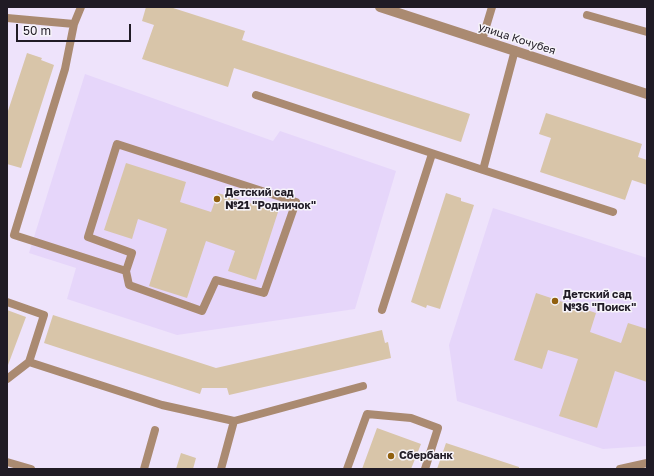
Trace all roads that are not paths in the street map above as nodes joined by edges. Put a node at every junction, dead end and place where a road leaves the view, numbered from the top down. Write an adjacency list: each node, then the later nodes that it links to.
1 (81, 7): 6 (lane)
2 (492, 7): 8 (lane)
3 (384, 8): 8 (street, улица Кочубея)
4 (587, 15): 7 (lane)
5 (7, 18): 6 (lane)
6 (74, 24): 15 (lane)
7 (647, 32)
8 (482, 40): 9 (street, улица Кочубея)
9 (515, 50): 10 (street, улица Кочубея); 13 (lane)
10 (647, 94)
11 (256, 95): 12 (lane)
12 (432, 154): 13 (lane); 17 (lane)
13 (483, 170): 14 (lane)
14 (613, 212)
15 (126, 271): 15 (lane)
16 (7, 302): 18 (lane)
17 (382, 310)
18 (28, 362): 19 (lane); 21 (lane)
19 (7, 379)
20 (363, 386): 21 (lane)
21 (234, 421): 27 (lane)
22 (155, 430): 26 (lane)
23 (7, 462): 25 (lane)
24 (647, 463): 30 (lane)
25 (31, 469)
26 (144, 469)
27 (220, 469)
28 (348, 469): 29 (lane)
29 (425, 469)
30 (620, 469)

